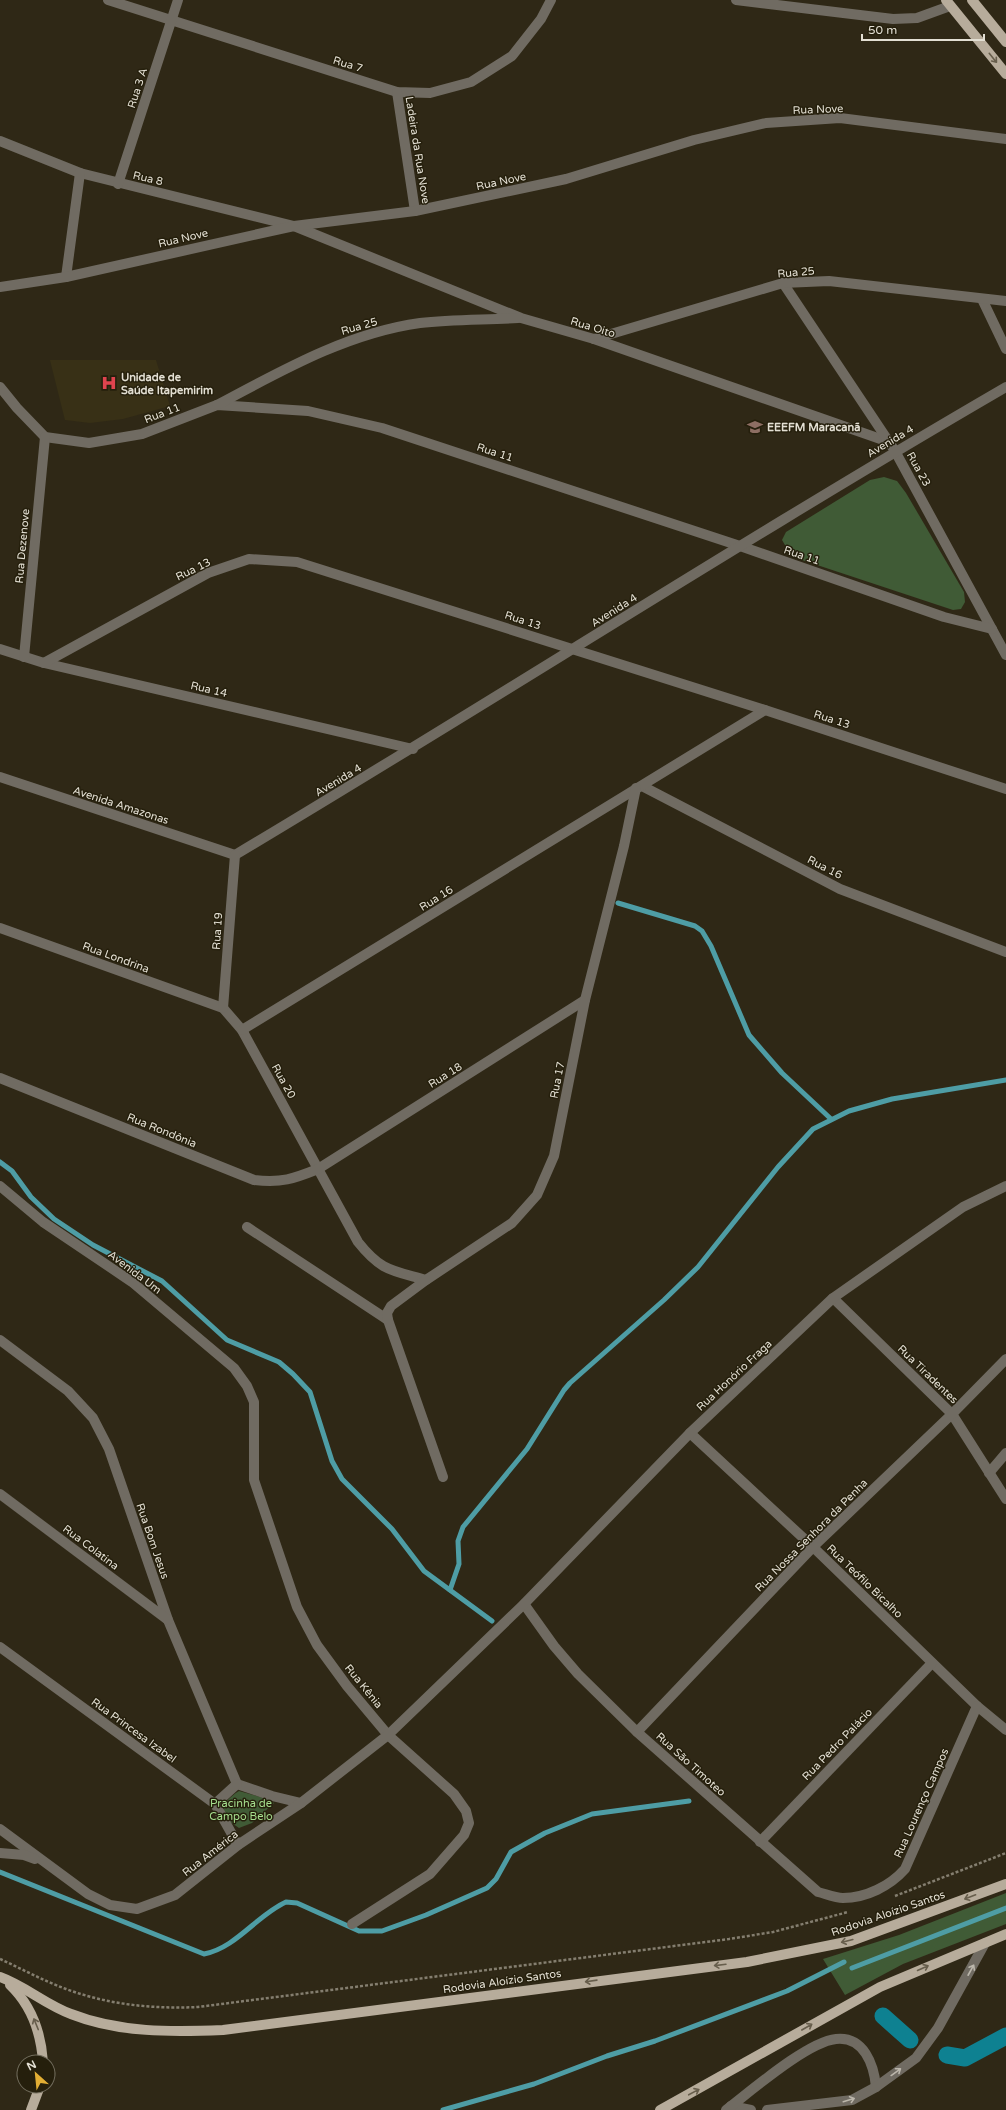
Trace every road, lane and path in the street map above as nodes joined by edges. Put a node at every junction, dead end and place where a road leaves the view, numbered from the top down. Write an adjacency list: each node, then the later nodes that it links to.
1 (108, 0): 7 (street, Rua 7)
2 (178, 0): 7 (street, Rua 3 A)
3 (552, 0): 10 (street, Rua 7)
4 (736, 0): 6 (street)
5 (972, 0): 8 (main road)
6 (948, 3): 9 (main road, one-way to 9)
7 (171, 21): 10 (street, Rua 7); 14 (street, Rua 3 A)
8 (1006, 42)
9 (1006, 74)
10 (397, 92): 15 (street, Ladeira da Rua Nove)
11 (1006, 139): 15 (street, Rua Nove)
12 (0, 141): 13 (street, Rua 8)
13 (80, 173): 14 (street, Rua 8); 17 (street)
14 (118, 184): 16 (street, Rua 8)
15 (415, 211): 16 (street, Rua Nove)
16 (294, 226): 17 (street, Rua Nove); 22 (street, Rua Oito)
17 (66, 277): 19 (street, Rua Nove)
18 (784, 283): 20 (street, Rua 25); 23 (street, Rua 25); 29 (street, Rua 23)
19 (0, 287)
20 (982, 299): 21 (street, Rua 25); 24 (street)
21 (1006, 301)
22 (521, 318): 23 (street, Rua Oito); 27 (street, Rua 25)
23 (594, 339): 29 (street, Rua Oito)
24 (1006, 349)
25 (0, 387): 28 (street)
26 (1006, 387): 30 (street, Avenida 4)
27 (217, 405): 28 (street, Rua 11); 31 (street, Rua 11)
28 (44, 437): 36 (street, Rua Dezenove)
29 (889, 442): 30 (street, Rua 23)
30 (895, 451): 31 (street, Avenida 4); 32 (street, Rua 23)
31 (740, 546): 32 (street, Rua 11); 33 (street, Avenida 4)
32 (992, 629): 35 (street, Rua 23)
33 (574, 649): 37 (street, Rua 13); 38 (street, Rua 13); 39 (street, Avenida 4)
34 (0, 650): 36 (street, Rua 14)
35 (1006, 655)
36 (24, 657): 37 (street, Rua 14)
37 (44, 664): 39 (street, Rua 14)
38 (765, 710): 41 (street, Rua 16); 42 (street, Rua 13)
39 (413, 749): 43 (street, Avenida 4)
40 (0, 777): 43 (street, Avenida Amazonas)
41 (639, 787): 45 (street, Rua 16); 46 (street, Rua 17); 48 (street, Rua 16)
42 (1006, 789)
43 (235, 855): 47 (street, Rua 19)
44 (0, 928): 47 (street, Rua Londrina)
45 (1006, 952)
46 (585, 1000): 50 (street, Rua 18); 54 (street, Rua 17)
47 (223, 1008): 48 (street, Rua 20)
48 (242, 1030): 50 (street, Rua 20)
49 (0, 1078): 50 (street, Rua Rondônia)
50 (318, 1169): 54 (street, Rua 20)
51 (0, 1186): 59 (street, Avenida Um)
52 (1006, 1186): 55 (street, Rua Honório Fraga)
53 (247, 1227): 56 (street)
54 (426, 1280): 56 (street, Rua 17)
55 (833, 1298): 60 (street, Rua Tiradentes); 61 (street, Rua Honório Fraga)
56 (388, 1320): 64 (street)
57 (0, 1340): 69 (street, Rua Bom Jesus)
58 (1006, 1359): 60 (street, Rua Nossa Senhora da Penha)
59 (247, 1386): 76 (street, Rua Kênia)
60 (952, 1414): 63 (street, Rua Tiradentes); 67 (street, Rua Nossa Senhora da Penha)
61 (690, 1433): 67 (street, Rua Teófilo Bicalho); 68 (street, Rua Honório Fraga)
62 (1006, 1453): 63 (street)
63 (989, 1473): 66 (street, Rua Tiradentes)
64 (443, 1477)
65 (0, 1494): 69 (street, Rua Colatina)
66 (1006, 1499)
67 (813, 1547): 72 (street, Rua Teófilo Bicalho); 75 (street, Rua Nossa Senhora da Penha)
68 (524, 1604): 70 (street, Rua Honório Fraga); 75 (street, Rua São Timoteo)
69 (168, 1620): 77 (street, Rua Bom Jesus)
70 (488, 1640): 76 (street, Rua América)
71 (0, 1647): 79 (street, Rua Princesa Izabel)
72 (932, 1663): 73 (street, Rua Teófilo Bicalho); 81 (street, Rua Pedro Palácio)
73 (977, 1706): 74 (street, Rua Teófilo Bicalho); 87 (street, Rua Lourenço Campos)
74 (1006, 1730)
75 (637, 1732): 81 (street, Rua São Timoteo)
76 (388, 1735): 78 (street, Rua América); 90 (street, Rua Kênia)
77 (237, 1784): 78 (street); 79 (street)
78 (301, 1802): 82 (street, Rua América)
79 (216, 1804): 82 (street, Rua Princesa Izabel)
80 (0, 1829): 85 (street, Rua América)
81 (760, 1842): 87 (street, Rua São Timoteo)
82 (238, 1845): 85 (street, Rua América)
83 (0, 1853): 85 (street)
84 (1006, 1853): 88 (path)
85 (45, 1863)
86 (1006, 1884): 94 (main road, Rodovia Aloízio Santos, one-way to 94)
87 (870, 1893)
88 (890, 1898)
89 (849, 1912): 93 (path)
90 (352, 1924)
91 (1006, 1934): 92 (main road)
92 (985, 1943): 96 (street, one-way to 92); 101 (main road, one-way to 92)
93 (0, 1959)
94 (2, 1978): 95 (main road, one-way to 94)
95 (42, 2054)
96 (876, 2087): 98 (street, one-way to 96); 99 (street)
97 (37, 2094): 100 (main road)
98 (819, 2107): 103 (street)
99 (729, 2108): 102 (street)
100 (31, 2110)
101 (660, 2110)
102 (751, 2110)
103 (767, 2110)

